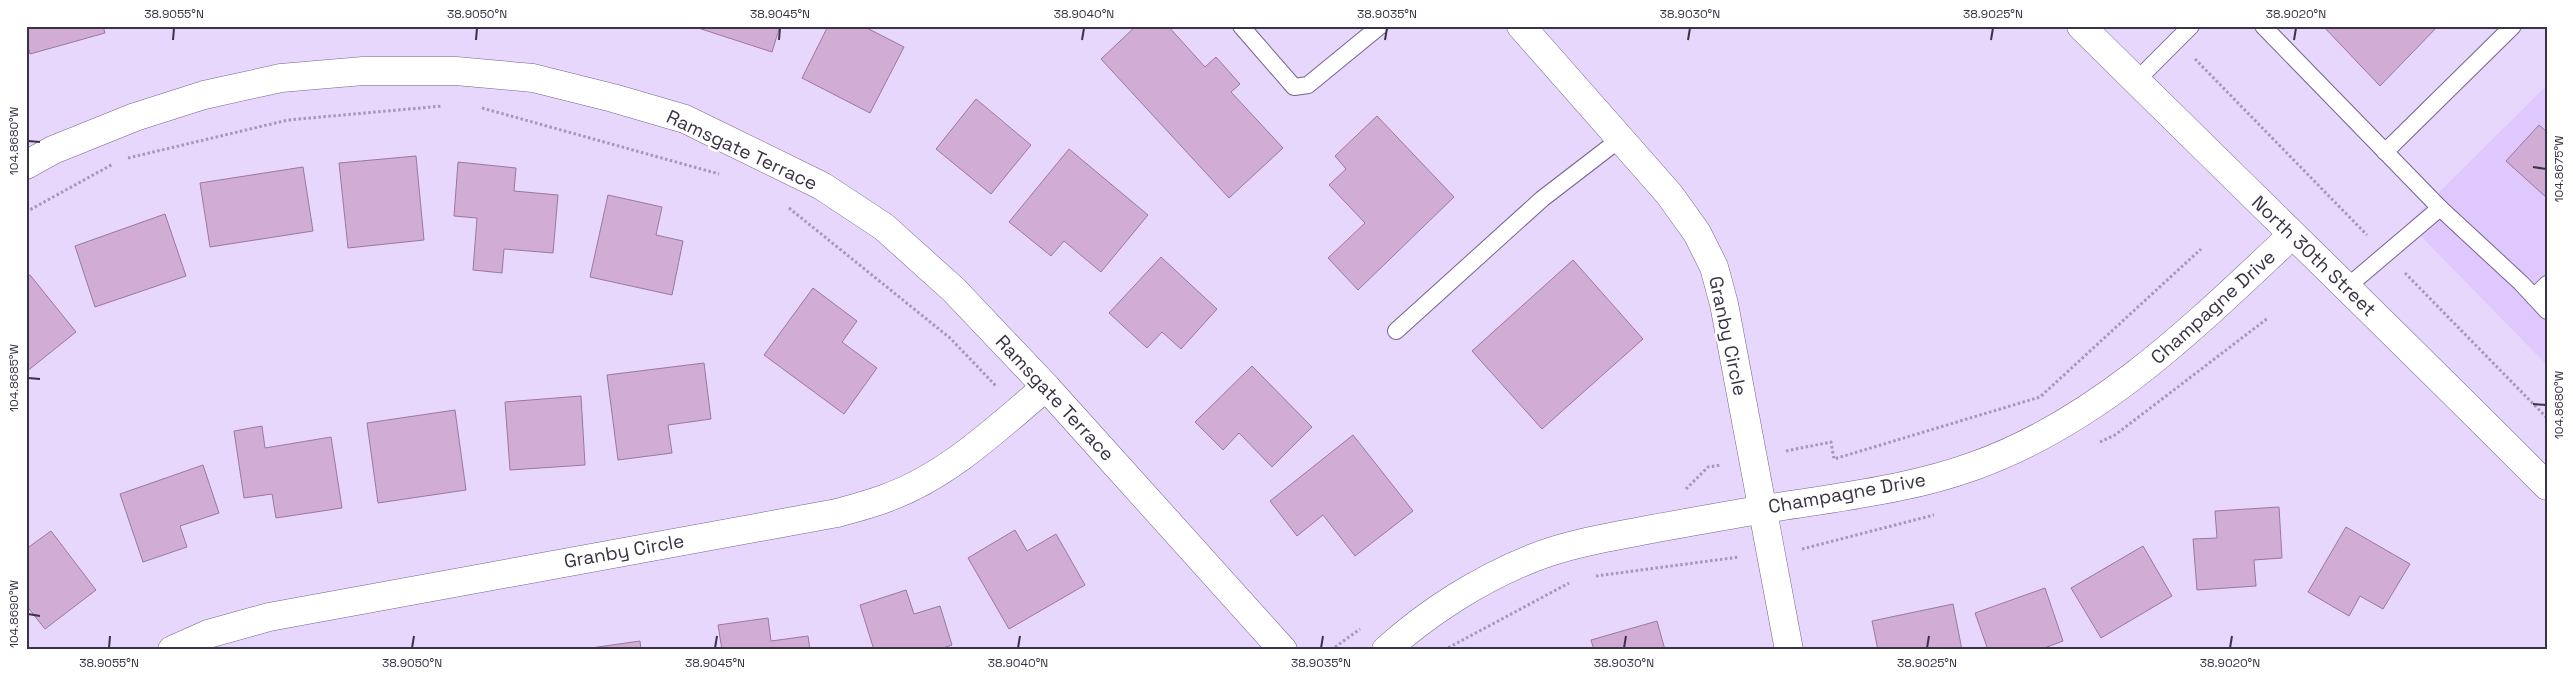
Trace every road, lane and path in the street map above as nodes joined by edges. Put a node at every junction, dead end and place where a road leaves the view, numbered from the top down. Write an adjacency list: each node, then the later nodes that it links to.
1 (1241, 26): 2 (lane)
2 (1380, 26)
3 (2081, 26): 9 (street, North 30th Street)
4 (2191, 26): 8 (lane)
5 (2263, 26): 13 (lane)
6 (2513, 26): 13 (lane)
7 (1522, 27): 12 (street, Granby Circle)
8 (2177, 40): 9 (lane); 20 (path)
9 (2136, 81): 19 (street, North 30th Street)
10 (446, 106): 18 (path)
11 (476, 107): 15 (path)
12 (1620, 139): 25 (lane); 30 (street, Granby Circle)
13 (2385, 152): 17 (lane)
14 (26, 165): 26 (street, Ramsgate Terrace)
15 (723, 176)
16 (784, 204): 27 (path)
17 (2440, 208): 20 (lane); 23 (lane)
18 (26, 212)
19 (2291, 236): 22 (street, North 30th Street); 30 (street, Champagne Drive)
20 (2386, 254): 22 (lane); 28 (path)
21 (2547, 284): 23 (lane)
22 (2347, 287): 29 (street, North 30th Street)
23 (2534, 297): 24 (lane)
24 (2547, 311)
25 (1396, 331)
26 (1046, 387): 27 (street, Granby Circle); 32 (street, Ramsgate Terrace)
27 (1018, 410): 31 (street, Granby Circle)
28 (2547, 418)
29 (2547, 486)
30 (1761, 509): 33 (street, Champagne Drive); 34 (street, Granby Circle)
31 (172, 650)
32 (1283, 650)
33 (1386, 650)
34 (1789, 650)

